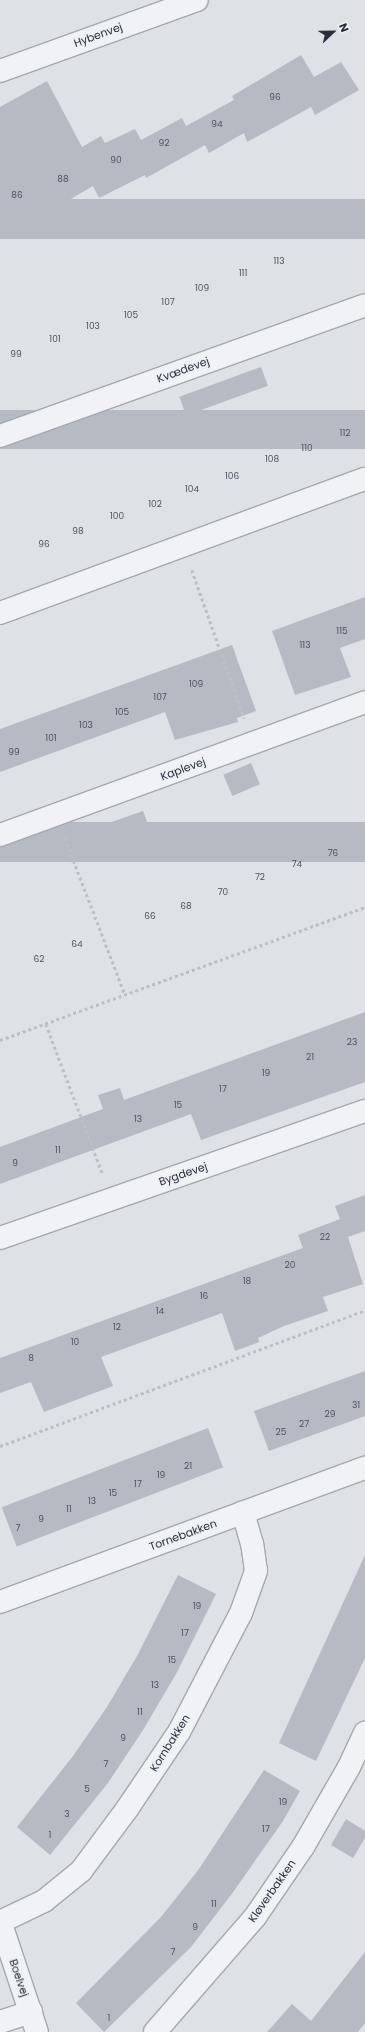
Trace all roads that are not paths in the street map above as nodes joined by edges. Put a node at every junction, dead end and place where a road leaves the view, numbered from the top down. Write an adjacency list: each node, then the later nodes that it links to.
1 (197, 0): 2 (street, Hybenvej)
2 (0, 71)
3 (365, 305): 4 (street, Kvædevej)
4 (0, 436)
5 (365, 479): 6 (street)
6 (0, 613)
7 (365, 702): 8 (street, Kaplevej)
8 (0, 835)
9 (365, 1111): 10 (street, Bygdevej)
10 (0, 1238)
11 (365, 1468): 12 (street, Tornebakken)
12 (243, 1512): 13 (street, Tornebakken); 15 (street, Kornbakken)
13 (0, 1602)
14 (365, 1733): 18 (street, Kløverbakken)
15 (0, 1922): 17 (street, Boelvej)
16 (0, 2022): 17 (street, Boelvej)
17 (34, 2022)
18 (155, 2032)

